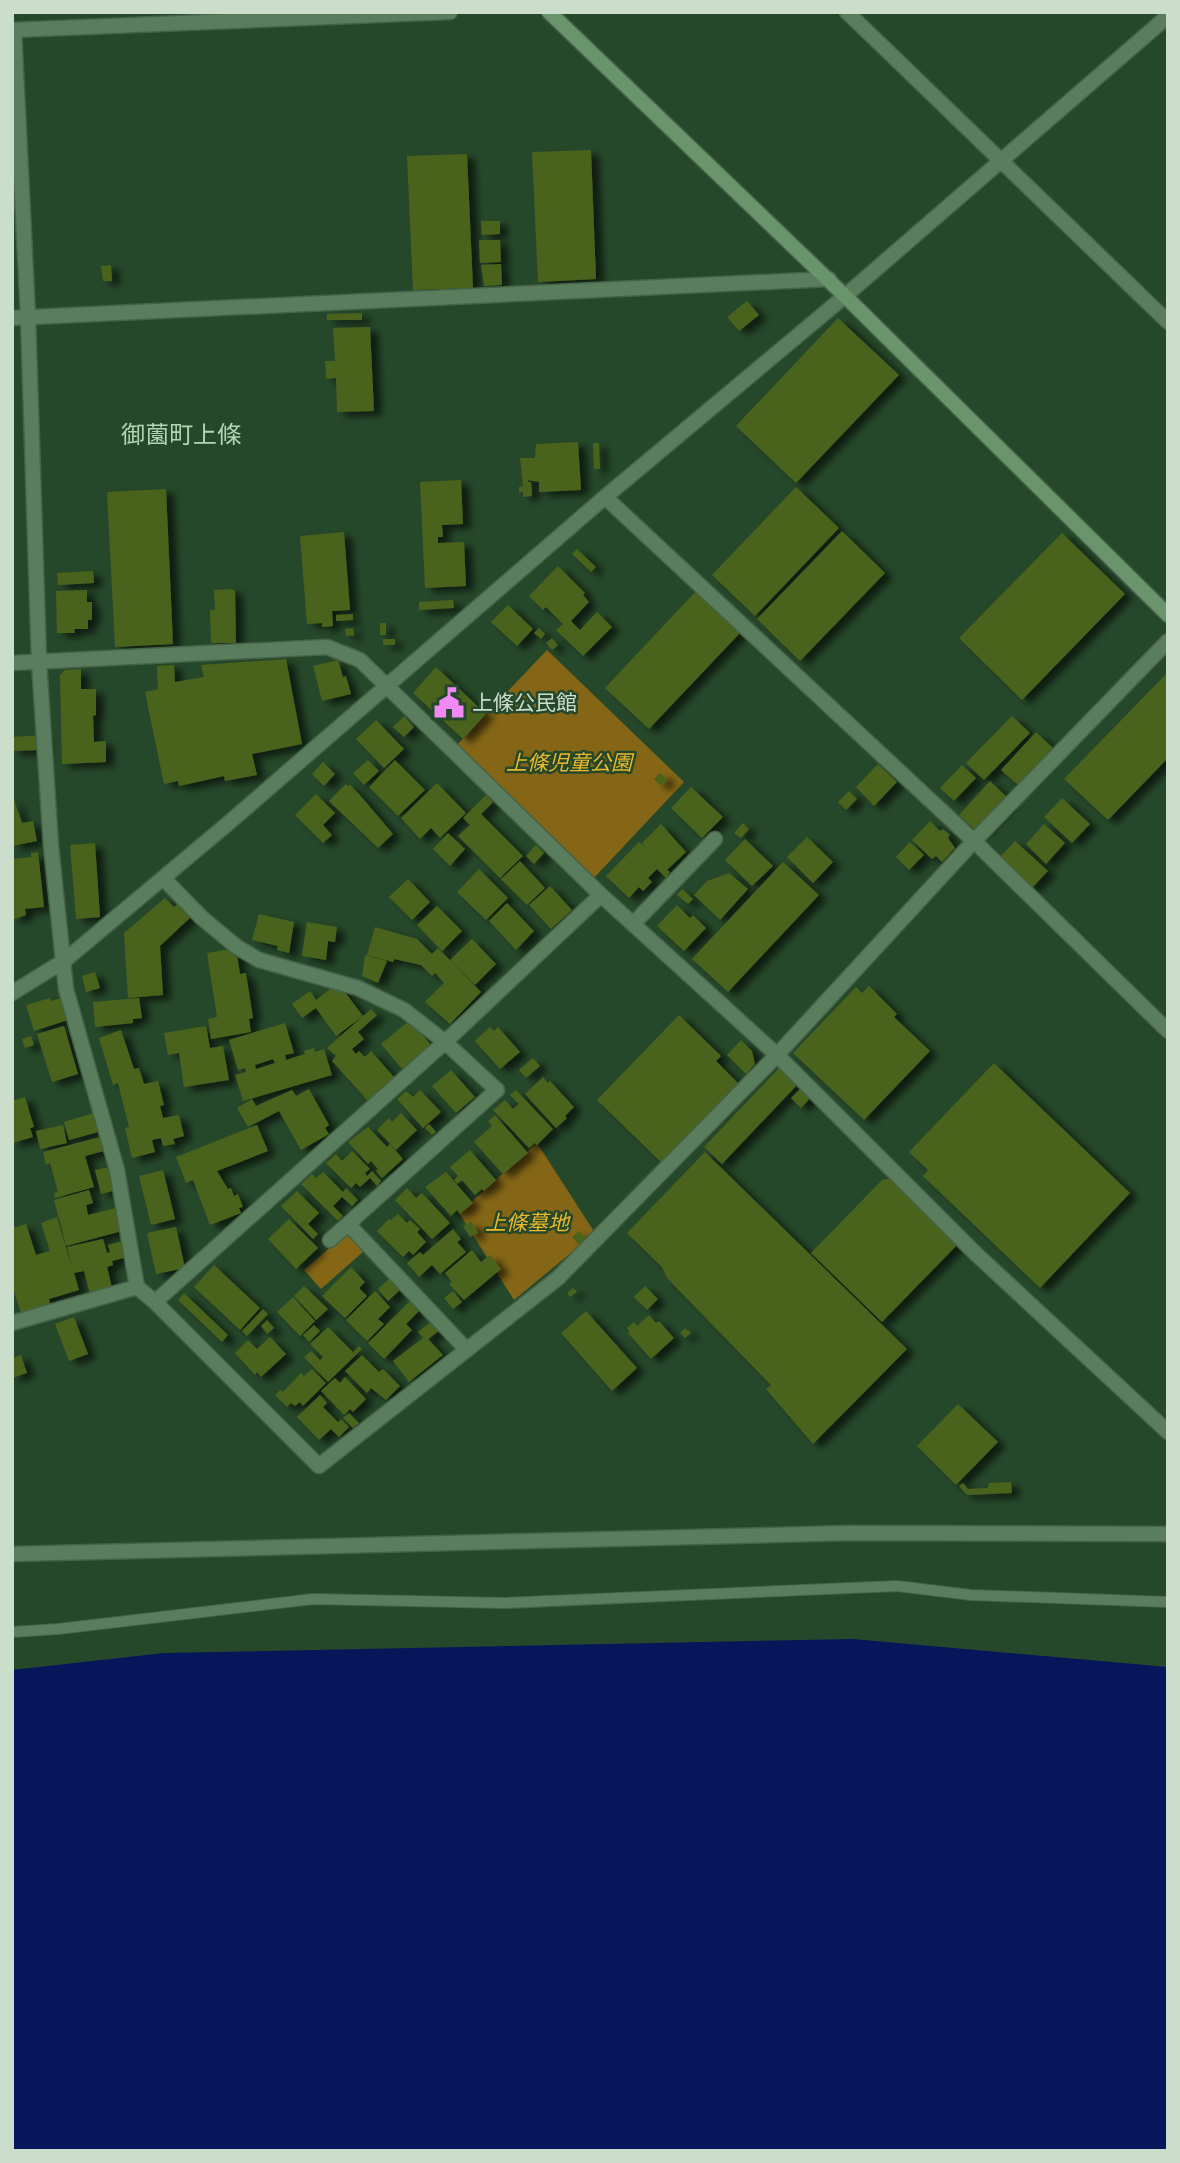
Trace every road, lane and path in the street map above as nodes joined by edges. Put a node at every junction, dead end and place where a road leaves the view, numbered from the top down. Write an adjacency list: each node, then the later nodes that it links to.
1 (450, 12): 5 (street)
2 (549, 12): 7 (street)
3 (847, 12): 6 (street)
4 (1168, 16): 6 (street)
5 (13, 30): 9 (street)
6 (1002, 160): 8 (street); 11 (street)
7 (829, 279): 8 (street); 9 (street)
8 (845, 296): 12 (street); 13 (street)
9 (28, 317): 10 (street); 15 (street)
10 (12, 318)
11 (1168, 322)
12 (605, 497): 17 (street); 19 (street)
13 (1168, 615)
14 (1168, 641): 19 (street)
15 (39, 662): 16 (street); 17 (street); 23 (street)
16 (12, 663)
17 (387, 687): 20 (street); 21 (street)
18 (715, 839): 22 (street)
19 (974, 841): 25 (street); 27 (street)
20 (163, 878): 23 (street); 26 (street)
21 (600, 895): 22 (street); 26 (street)
22 (633, 924): 27 (street)
23 (64, 961): 24 (street); 30 (street)
24 (12, 993)
25 (1168, 1031)
26 (445, 1041): 28 (street); 31 (street)
27 (777, 1055): 33 (street); 34 (street)
28 (348, 1224): 29 (street); 33 (street)
29 (330, 1240)
30 (137, 1287): 31 (street); 32 (street)
31 (155, 1302): 33 (street)
32 (12, 1323)
33 (467, 1350)
34 (1168, 1432)
35 (1168, 1534): 36 (street)
36 (12, 1554)
37 (1168, 1602): 38 (lane)
38 (12, 1632)

